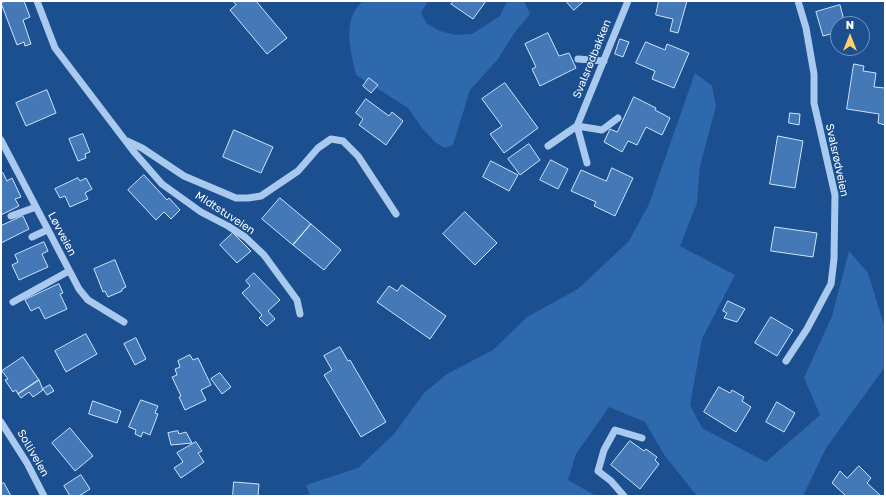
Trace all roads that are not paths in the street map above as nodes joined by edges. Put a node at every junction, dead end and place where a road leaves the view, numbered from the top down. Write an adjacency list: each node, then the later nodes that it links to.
1 (37, 1): 9 (street, Midtstuveien)
2 (628, 1): 5 (street, Svalsrødbakken)
3 (798, 1): 21 (street, Svalsrødveien)
4 (578, 59): 5 (street)
5 (604, 61): 7 (street, Svalsrødbakken)
6 (618, 118): 7 (street)
7 (577, 126): 10 (street); 11 (street)
8 (1, 140): 12 (street, Løvveien)
9 (127, 141): 13 (street, Midtstuveien); 19 (street, Midtstuveien)
10 (548, 146)
11 (587, 163)
12 (36, 207): 14 (street); 15 (street, Løvveien)
13 (396, 214)
14 (11, 216)
15 (47, 230): 16 (street); 17 (street, Løvveien)
16 (32, 236)
17 (69, 271): 18 (street); 20 (street, Løvveien)
18 (13, 302)
19 (300, 314)
20 (124, 322)
21 (786, 362)
22 (1, 422): 24 (street, Solliveien)
23 (642, 438): 25 (street)
24 (44, 496)
25 (624, 496)

